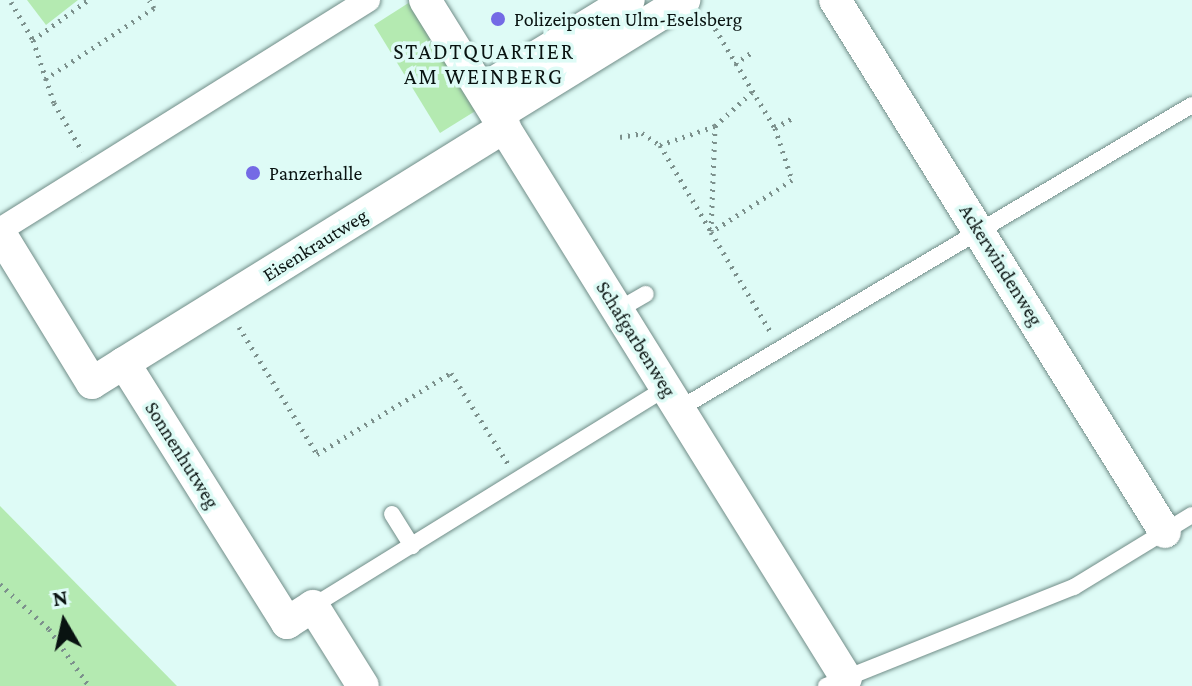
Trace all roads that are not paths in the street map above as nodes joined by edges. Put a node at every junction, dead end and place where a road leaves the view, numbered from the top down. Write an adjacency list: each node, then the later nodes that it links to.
1 (368, 0): 8 (street)
2 (425, 0): 7 (street, Schafgarbenweg)
3 (629, 0): 7 (street, Eisenkrautweg)
4 (835, 0): 9 (street, Ackerwindenweg)
5 (695, 6): 7 (street, Eisenkrautweg)
6 (1192, 105): 9 (lane)
7 (495, 111): 11 (street, Schafgarbenweg); 12 (street, Eisenkrautweg)
8 (0, 232): 12 (street)
9 (980, 232): 13 (lane); 15 (street, Ackerwindenweg)
10 (646, 294): 11 (lane)
11 (618, 310): 13 (street, Schafgarbenweg)
12 (124, 363): 17 (street, Sonnenhutweg)
13 (672, 398): 16 (lane); 18 (street, Schafgarbenweg)
14 (392, 514): 16 (lane)
15 (1179, 523): 18 (lane)
16 (412, 546): 17 (lane)
17 (313, 606): 19 (street)
18 (836, 682)
19 (363, 686)

